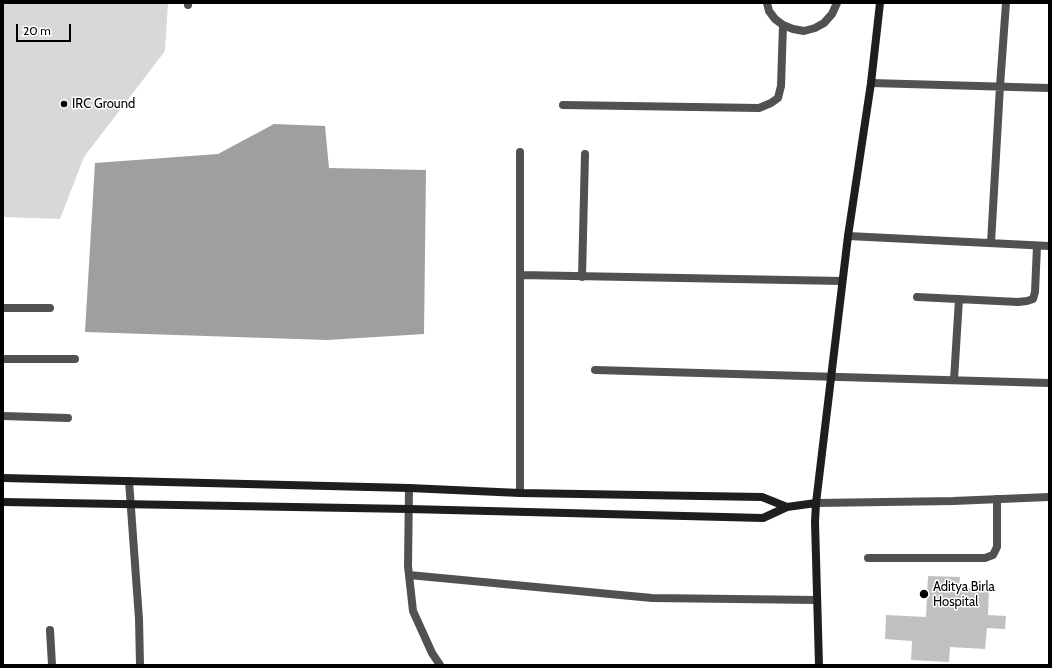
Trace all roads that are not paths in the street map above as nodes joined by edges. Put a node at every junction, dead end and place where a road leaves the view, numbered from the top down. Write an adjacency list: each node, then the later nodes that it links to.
1 (767, 3): 5 (street)
2 (837, 3): 5 (street)
3 (880, 3): 6 (street)
4 (1006, 3): 7 (street)
5 (783, 25): 9 (street)
6 (871, 83): 7 (street); 12 (street)
7 (1000, 86): 8 (street); 13 (street)
8 (1049, 88)
9 (563, 105)
10 (520, 152): 16 (street)
11 (584, 154): 17 (street)
12 (848, 236): 13 (street); 18 (street)
13 (991, 243): 14 (street)
14 (1037, 246): 15 (street); 20 (street)
15 (1049, 246)
16 (520, 275): 17 (street); 34 (street)
17 (582, 277): 18 (street)
18 (842, 281): 26 (street)
19 (917, 297): 20 (street)
20 (959, 299): 27 (street)
21 (3, 308): 22 (street)
22 (50, 308)
23 (3, 359): 24 (street)
24 (75, 359)
25 (595, 370): 26 (street)
26 (830, 378): 27 (street); 39 (street)
27 (954, 380): 28 (street)
28 (1049, 383)
29 (3, 416): 30 (street)
30 (68, 418)
31 (3, 478): 32 (street)
32 (129, 481): 33 (street); 38 (street)
33 (409, 488): 34 (street); 41 (street)
34 (520, 493): 40 (street)
35 (1049, 497): 36 (street)
36 (997, 499): 39 (street); 42 (street)
37 (3, 502): 38 (street)
38 (131, 503): 41 (street); 47 (street)
39 (816, 503): 40 (street); 44 (street)
40 (787, 507): 41 (street)
41 (409, 509): 43 (street)
42 (868, 558)
43 (409, 575): 44 (street); 48 (street)
44 (817, 600): 49 (street)
45 (50, 630): 46 (street)
46 (52, 665)
47 (140, 665)
48 (440, 665)
49 (819, 665)

